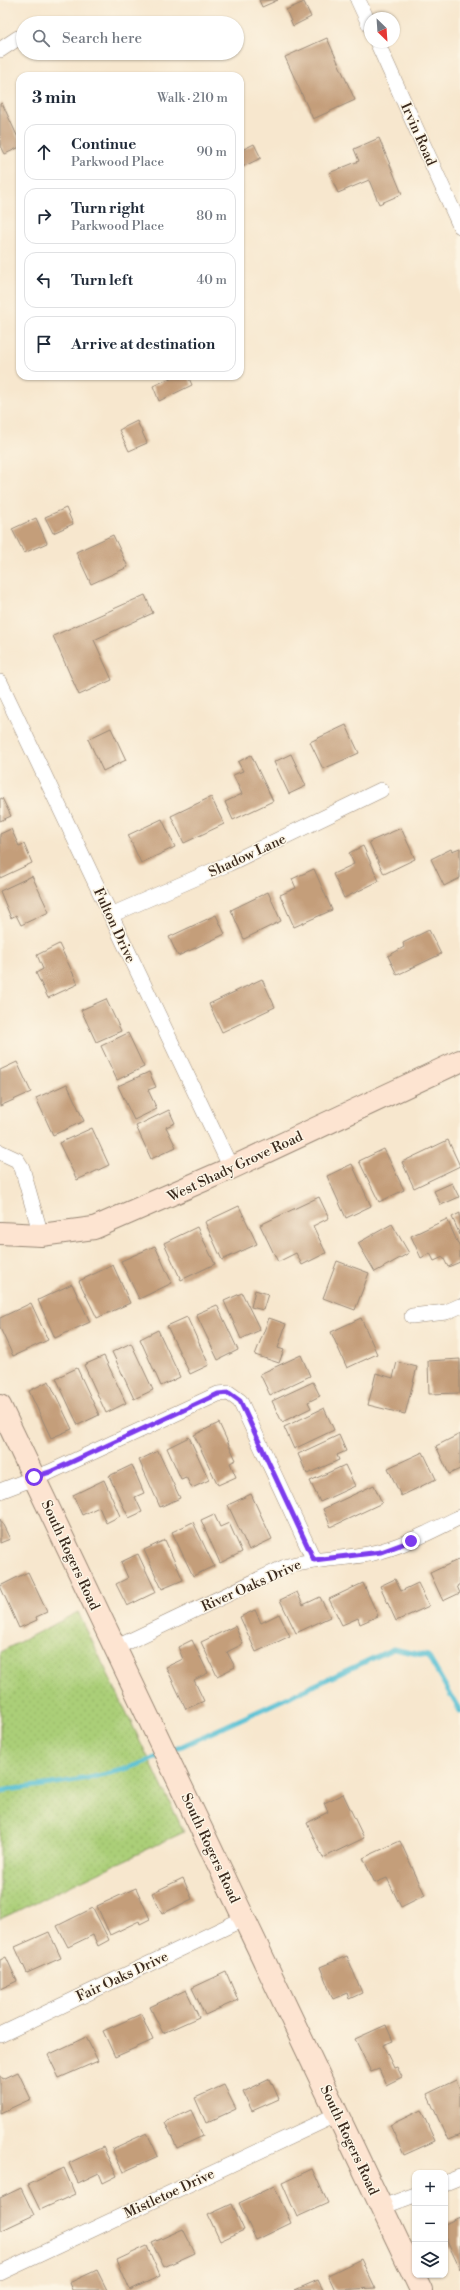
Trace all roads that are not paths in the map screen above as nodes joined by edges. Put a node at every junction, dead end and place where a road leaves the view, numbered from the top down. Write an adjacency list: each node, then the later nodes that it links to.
1 (358, 0): 2 (street)
2 (364, 13)
3 (16, 39): 5 (street)
4 (380, 48): 6 (street, Irvin Road)
5 (0, 50)
6 (460, 226)
7 (0, 682): 9 (street, Fulton Drive)
8 (381, 790): 9 (street, Shadow Lane)
9 (111, 915): 12 (street, Fulton Drive)
10 (460, 1061): 12 (street, West Shady Grove Road)
11 (0, 1152): 13 (street)
12 (231, 1168): 13 (street, West Shady Grove Road)
13 (41, 1235): 14 (street, West Shady Grove Road)
14 (6, 1236)
15 (460, 1306): 16 (street)
16 (412, 1316)
17 (0, 1406): 18 (street, South Rogers Road)
18 (34, 1477): 19 (street); 21 (street); 22 (street, South Rogers Road)
19 (0, 1491)
20 (460, 1518): 21 (street, River Oaks Drive)
21 (314, 1560): 22 (street, River Oaks Drive)
22 (115, 1648): 23 (street, South Rogers Road)
23 (245, 1918): 24 (street, Fair Oaks Drive); 25 (street, South Rogers Road)
24 (0, 2035)
25 (338, 2114): 29 (street, South Rogers Road); 30 (street, Mistletoe Drive)
26 (460, 2177): 27 (street)
27 (448, 2182)
28 (412, 2195): 29 (street)
29 (382, 2207): 31 (street, South Rogers Road)
30 (0, 2273)
31 (421, 2290)

